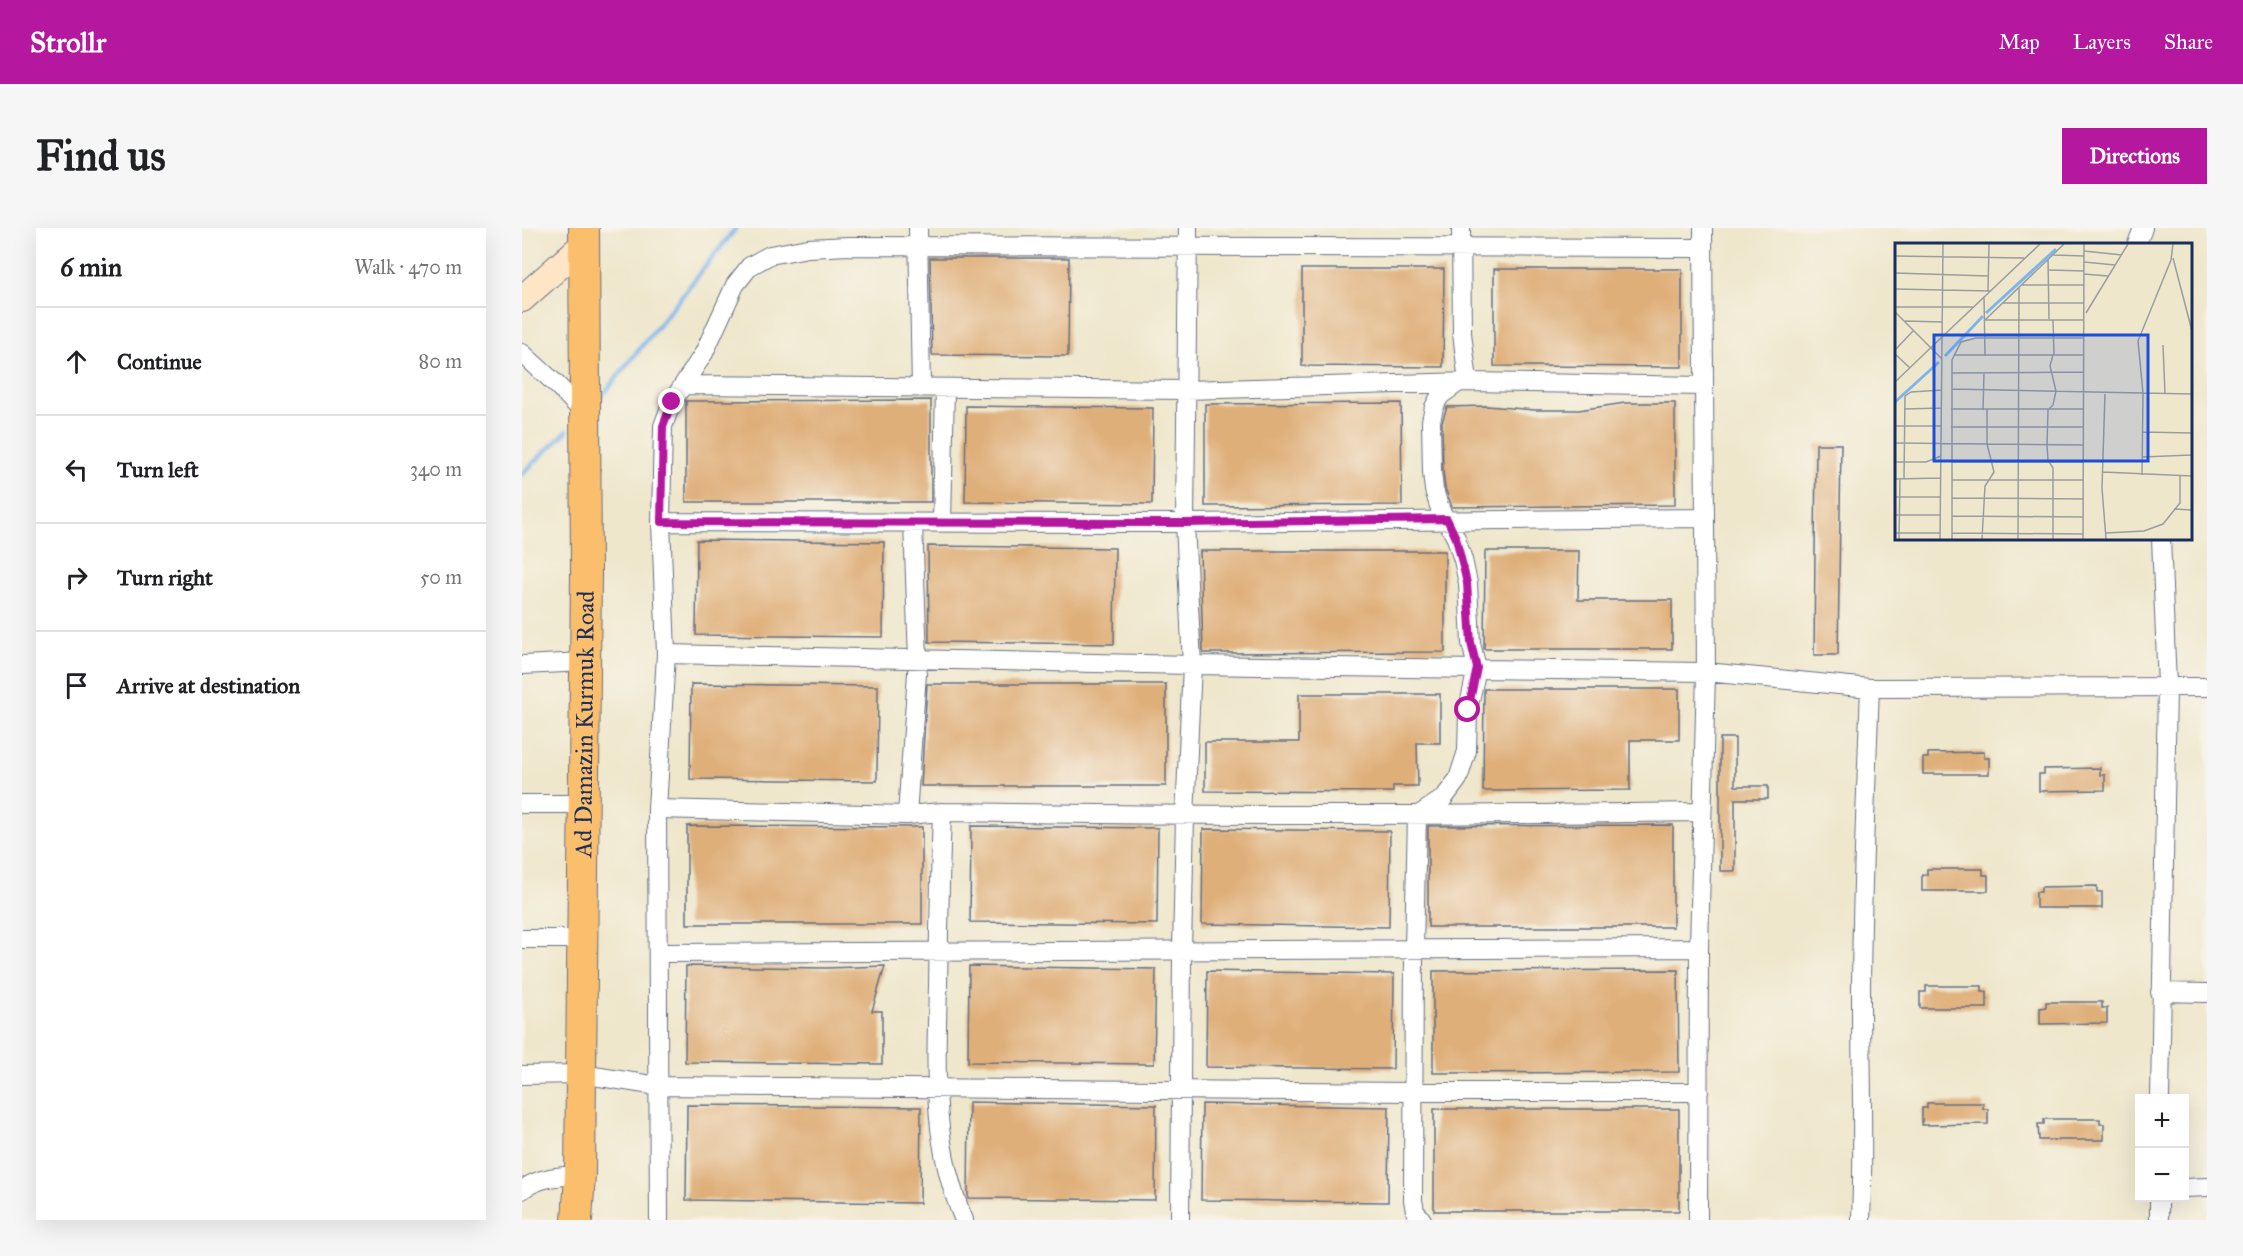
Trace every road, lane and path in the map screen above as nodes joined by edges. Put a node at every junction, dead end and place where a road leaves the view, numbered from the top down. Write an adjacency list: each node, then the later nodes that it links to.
1 (1461, 228): 8 (street)
2 (1703, 228): 9 (street)
3 (2143, 228): 7 (street)
4 (584, 236): 10 (main road); 18 (highway, Ad Damazin Kurmuk Road)
5 (918, 237): 6 (street); 13 (street); 15 (street)
6 (1187, 237): 8 (street); 17 (street)
7 (2137, 243)
8 (1462, 247): 9 (street); 12 (street)
9 (1703, 248): 14 (street)
10 (522, 299)
11 (522, 353): 18 (street)
12 (1463, 382): 14 (street); 17 (street); 20 (street)
13 (685, 385): 15 (street); 21 (street)
14 (1703, 386): 19 (street)
15 (921, 388): 16 (street)
16 (945, 388): 17 (street); 22 (street)
17 (1186, 390): 24 (street)
18 (585, 414): 28 (highway, Ad Damazin Kurmuk Road)
19 (1704, 518): 20 (street); 32 (street)
20 (1447, 519): 24 (street); 31 (street)
21 (661, 522): 23 (street); 26 (street)
22 (942, 522): 23 (street); 24 (street)
23 (913, 523): 27 (street)
24 (1185, 523): 30 (street)
25 (2161, 540): 33 (street)
26 (666, 654): 27 (street); 38 (street)
27 (918, 659): 30 (street); 41 (street)
28 (585, 662): 29 (street); 37 (highway, Ad Damazin Kurmuk Road)
29 (522, 665)
30 (1192, 665): 31 (street); 42 (street)
31 (1477, 668): 32 (street); 43 (street)
32 (1706, 672): 35 (street); 40 (street)
33 (2167, 686): 34 (street); 35 (street); 51 (street)
34 (2207, 687)
35 (1870, 688): 72 (street)
36 (522, 804): 37 (street)
37 (582, 804): 45 (highway, Ad Damazin Kurmuk Road)
38 (657, 809): 41 (street); 50 (street)
39 (942, 812): 41 (street); 42 (street); 48 (street)
40 (1701, 812): 43 (street); 47 (street)
41 (907, 815)
42 (1185, 816): 43 (street); 49 (street)
43 (1417, 816): 46 (street)
44 (522, 939): 45 (street)
45 (581, 939): 53 (highway, Ad Damazin Kurmuk Road)
46 (1413, 948): 47 (street); 49 (street); 58 (street)
47 (1698, 948): 59 (street)
48 (939, 950): 49 (street); 50 (street); 56 (street)
49 (1182, 950): 57 (street)
50 (658, 952): 55 (street)
51 (2160, 992): 52 (street); 60 (street)
52 (2207, 993)
53 (581, 1074): 54 (street); 55 (street); 61 (highway, Ad Damazin Kurmuk Road)
54 (522, 1075)
55 (658, 1086): 56 (street); 67 (street)
56 (935, 1087): 57 (street); 68 (street)
57 (1182, 1089): 58 (street); 69 (street)
58 (1413, 1092): 59 (street); 70 (street)
59 (1699, 1092): 71 (street)
60 (2160, 1094)
61 (580, 1175): 64 (street); 66 (highway, Ad Damazin Kurmuk Road)
62 (2207, 1187): 63 (street)
63 (2189, 1188)
64 (522, 1190)
65 (2159, 1202): 73 (street)
66 (577, 1220)
67 (659, 1220)
68 (964, 1220)
69 (1180, 1220)
70 (1422, 1220)
71 (1698, 1220)
72 (1861, 1220)
73 (2159, 1220)

